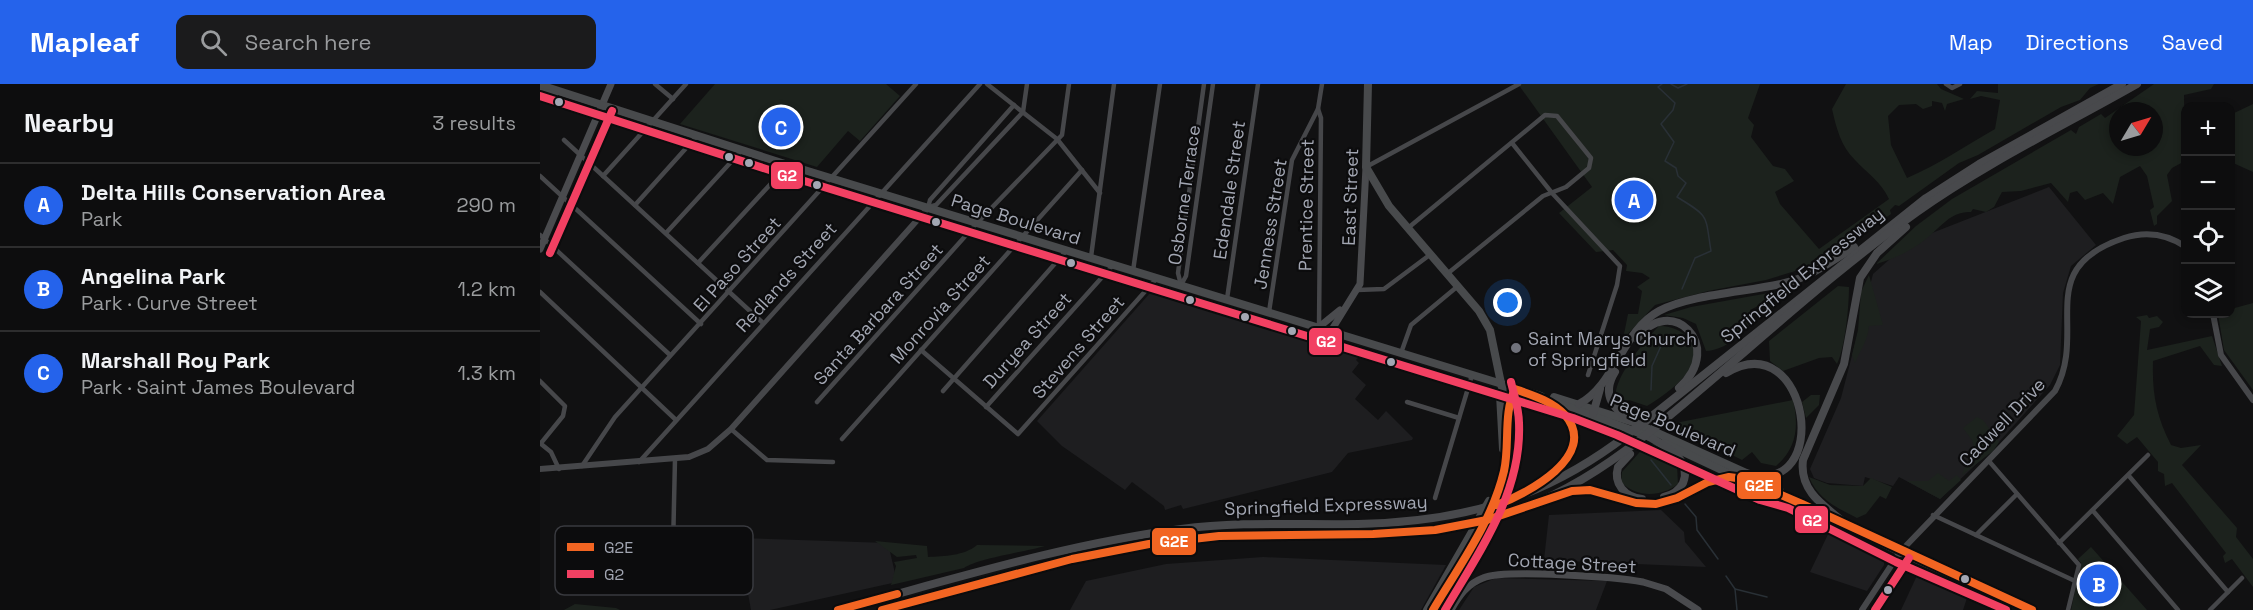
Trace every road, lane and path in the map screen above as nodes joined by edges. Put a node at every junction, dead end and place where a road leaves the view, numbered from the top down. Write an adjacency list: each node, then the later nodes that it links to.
1 (611, 84): 28 (main road)
2 (655, 84): 24 (street)
3 (686, 84): 24 (street)
4 (916, 84): 52 (street, El Paso Street)
5 (980, 84): 53 (street, Redlands Street)
6 (987, 84): 27 (street)
7 (1027, 84): 32 (street)
8 (1069, 84): 35 (street)
9 (1114, 84): 54 (street)
10 (1160, 84): 78 (street)
11 (1204, 84): 25 (street, Osborne Terrace)
12 (1213, 84): 26 (street, Osborne Terrace)
13 (1258, 84): 86 (street, Edendale Street)
14 (1322, 84): 29 (street, Prentice Street)
15 (1368, 84): 47 (main road, East Street)
16 (1519, 84): 47 (street)
17 (1946, 84): 18 (street)
18 (1960, 84)
19 (2122, 84): 63 (highway, Springfield Expressway)
20 (2137, 84): 49 (highway, Springfield Expressway)
21 (540, 86): 23 (main road)
22 (540, 92): 23 (main road)
23 (570, 97): 28 (main road)
24 (673, 99): 33 (street)
25 (1202, 99): 26 (street); 30 (street, Osborne Terrace)
26 (1211, 100): 31 (street, Osborne Terrace)
27 (1014, 105): 32 (street); 41 (street)
28 (602, 107): 33 (main road); 42 (main road)
29 (1318, 109): 88 (street, Jenness Street); 92 (street, Prentice Street)
30 (1200, 110): 31 (street); 38 (street, Osborne Terrace)
31 (1209, 111): 39 (street, Osborne Terrace)
32 (1023, 112): 35 (street); 43 (street)
33 (651, 122): 34 (main road); 51 (street)
34 (697, 136): 40 (main road); 60 (street)
35 (1057, 139): 48 (street); 64 (street, Santa Barbara Street)
36 (564, 140): 42 (street)
37 (1512, 143): 56 (street); 56 (street); 65 (street)
38 (1196, 145): 39 (street); 44 (street, Osborne Terrace)
39 (1204, 146): 45 (street, Osborne Terrace)
40 (742, 150): 46 (main road); 66 (street)
41 (975, 150): 43 (street); 62 (street)
42 (580, 154): 51 (street); 58 (main road)
43 (981, 156): 62 (street)
44 (1194, 156): 45 (street); 55 (street, Osborne Terrace)
45 (1202, 158): 57 (street, Osborne Terrace)
46 (788, 165): 52 (main road); 76 (street)
47 (1366, 167): 65 (main road); 83 (main road, East Street)
48 (1082, 170): 54 (street); 68 (street, Monrovia Street)
49 (1981, 171): 106 (highway, Springfield Expressway); 140 (highway)
50 (540, 176): 58 (street)
51 (603, 176): 60 (street)
52 (832, 178): 53 (main road); 85 (street, El Paso Street)
53 (880, 192): 62 (main road); 90 (street, Redlands Street)
54 (1100, 193): 75 (street)
55 (1189, 193): 57 (street); 59 (street, Osborne Terrace)
56 (1552, 193): 79 (street); 98 (street)
57 (1197, 194): 61 (street, Osborne Terrace)
58 (562, 196): 67 (main road); 91 (street)
59 (1188, 204): 61 (street); 70 (street, Osborne Terrace)
60 (635, 205): 66 (street)
61 (1196, 206): 73 (street, Osborne Terrace)
62 (928, 208): 64 (main road, Page Boulevard); 119 (street, Page Boulevard)
63 (1894, 221): 100 (highway); 116 (highway, Springfield Expressway)
64 (977, 223): 68 (main road, Page Boulevard); 109 (street, Santa Barbara Street)
65 (1408, 228): 74 (main road)
66 (666, 233): 76 (street)
67 (542, 237): 71 (main road); 96 (street)
68 (1023, 237): 72 (main road, Page Boulevard); 94 (street, Monrovia Street)
69 (2181, 244): 125 (street, Cadwell Drive)
70 (1182, 248): 73 (street); 81 (street, Osborne Terrace)
71 (540, 249)
72 (1067, 250): 75 (main road, Page Boulevard); 99 (street)
73 (1190, 250): 81 (street, Osborne Terrace)
74 (1431, 254): 79 (main road); 83 (street)
75 (1090, 257): 77 (main road, Page Boulevard)
76 (698, 263): 85 (street)
77 (1113, 265): 78 (main road, Page Boulevard); 112 (street, Duryea Street)
78 (1134, 271): 80 (main road, Page Boulevard)
79 (1448, 274): 82 (main road)
80 (1157, 278): 81 (main road, Page Boulevard); 112 (street, Stevens Street)
81 (1181, 285): 86 (main road, Page Boulevard)
82 (1458, 286): 95 (street); 102 (main road)
83 (1357, 290): 87 (main road, East Street)
84 (540, 292): 103 (street)
85 (729, 293): 90 (street); 91 (street, El Paso Street)
86 (1227, 299): 88 (main road, Page Boulevard)
87 (1345, 307): 92 (main road, East Street); 93 (main road, East Street)
88 (1269, 312): 92 (main road, Page Boulevard)
89 (2214, 318): 108 (street)
90 (763, 323): 115 (street, Redlands Street)
91 (701, 324): 96 (street, El Paso Street)
92 (1319, 327): 93 (main road, Page Boulevard)
93 (1331, 332): 95 (main road, Page Boulevard)
94 (921, 350): 99 (street); 120 (street, Monrovia Street)
95 (1401, 353): 97 (main road, Page Boulevard)
96 (670, 355): 103 (street, El Paso Street)
97 (1472, 375): 102 (main road, Page Boulevard); 114 (street)
98 (1588, 375)
99 (954, 378): 105 (street); 112 (street)
100 (1603, 380): 111 (highway); 113 (highway)
101 (540, 381): 122 (street)
102 (1501, 384): 104 (main road, Page Boulevard); 117 (main road); 136 (main road)
103 (642, 387): 115 (street); 128 (street, El Paso Street)
104 (1515, 388): 107 (main road, Page Boulevard); 117 (main road)
105 (943, 391)
106 (1698, 392): 121 (highway, Springfield Expressway, bridge); 131 (highway)
107 (1537, 395): 111 (main road, Page Boulevard); 113 (main road, Page Boulevard); 137 (highway)
108 (2253, 400)
109 (817, 402)
110 (1407, 402): 114 (street)
111 (1580, 404): 113 (main road, Page Boulevard)
112 (986, 406)
113 (1594, 412): 118 (main road, Page Boulevard); 121 (main road, Page Boulevard)
114 (1459, 418): 135 (street)
115 (676, 420): 126 (street, Redlands Street)
116 (1647, 420): 118 (highway); 137 (highway, Springfield Expressway, bridge)
117 (1509, 422): 136 (main road)
118 (1636, 423): 131 (main road, Page Boulevard)
119 (731, 429): 124 (street, Page Boulevard); 127 (street)
120 (842, 439)
121 (1643, 440): 121 (highway); 131 (main road, Page Boulevard); 134 (highway, Springfield Expressway)
122 (540, 443): 129 (street)
123 (2148, 455): 132 (street)
124 (675, 459): 126 (street, Page Boulevard); 141 (street)
125 (1988, 460): 133 (street); 139 (street, Cadwell Drive)
126 (639, 462): 128 (street, Page Boulevard)
127 (833, 462)
128 (582, 466): 129 (street, Page Boulevard)
129 (559, 468): 130 (street, Page Boulevard)
130 (540, 470)
131 (1743, 475): 134 (highway); 140 (main road, Page Boulevard)
132 (2129, 476): 138 (street); 148 (street)
133 (2017, 494): 142 (street); 143 (street)
134 (1552, 496): 150 (highway, Springfield Expressway)
135 (1435, 498)
136 (1492, 500): 145 (main road, bridge)
137 (1507, 502): 149 (highway, Springfield Expressway)
138 (2094, 512): 143 (street); 158 (street)
139 (1933, 515): 142 (street); 144 (street, Cadwell Drive)
140 (1845, 524): 144 (main road, Page Boulevard)
141 (673, 526)
142 (1976, 535): 147 (street)
143 (2059, 543): 147 (street)
144 (1900, 552): 155 (street, Cadwell Drive); 156 (main road, Page Boulevard)
145 (1454, 568): 151 (main road); 152 (main road)
146 (2242, 578): 148 (street)
147 (2075, 581): 157 (street)
148 (2228, 592): 159 (street)
149 (838, 610)
150 (882, 610)
151 (1427, 610)
152 (1433, 610)
153 (1451, 610): 154 (main road, Cottage Street)
154 (1698, 610)
155 (1862, 610)
156 (2032, 610)
157 (2068, 610)
158 (2178, 610)
159 (2210, 610)

